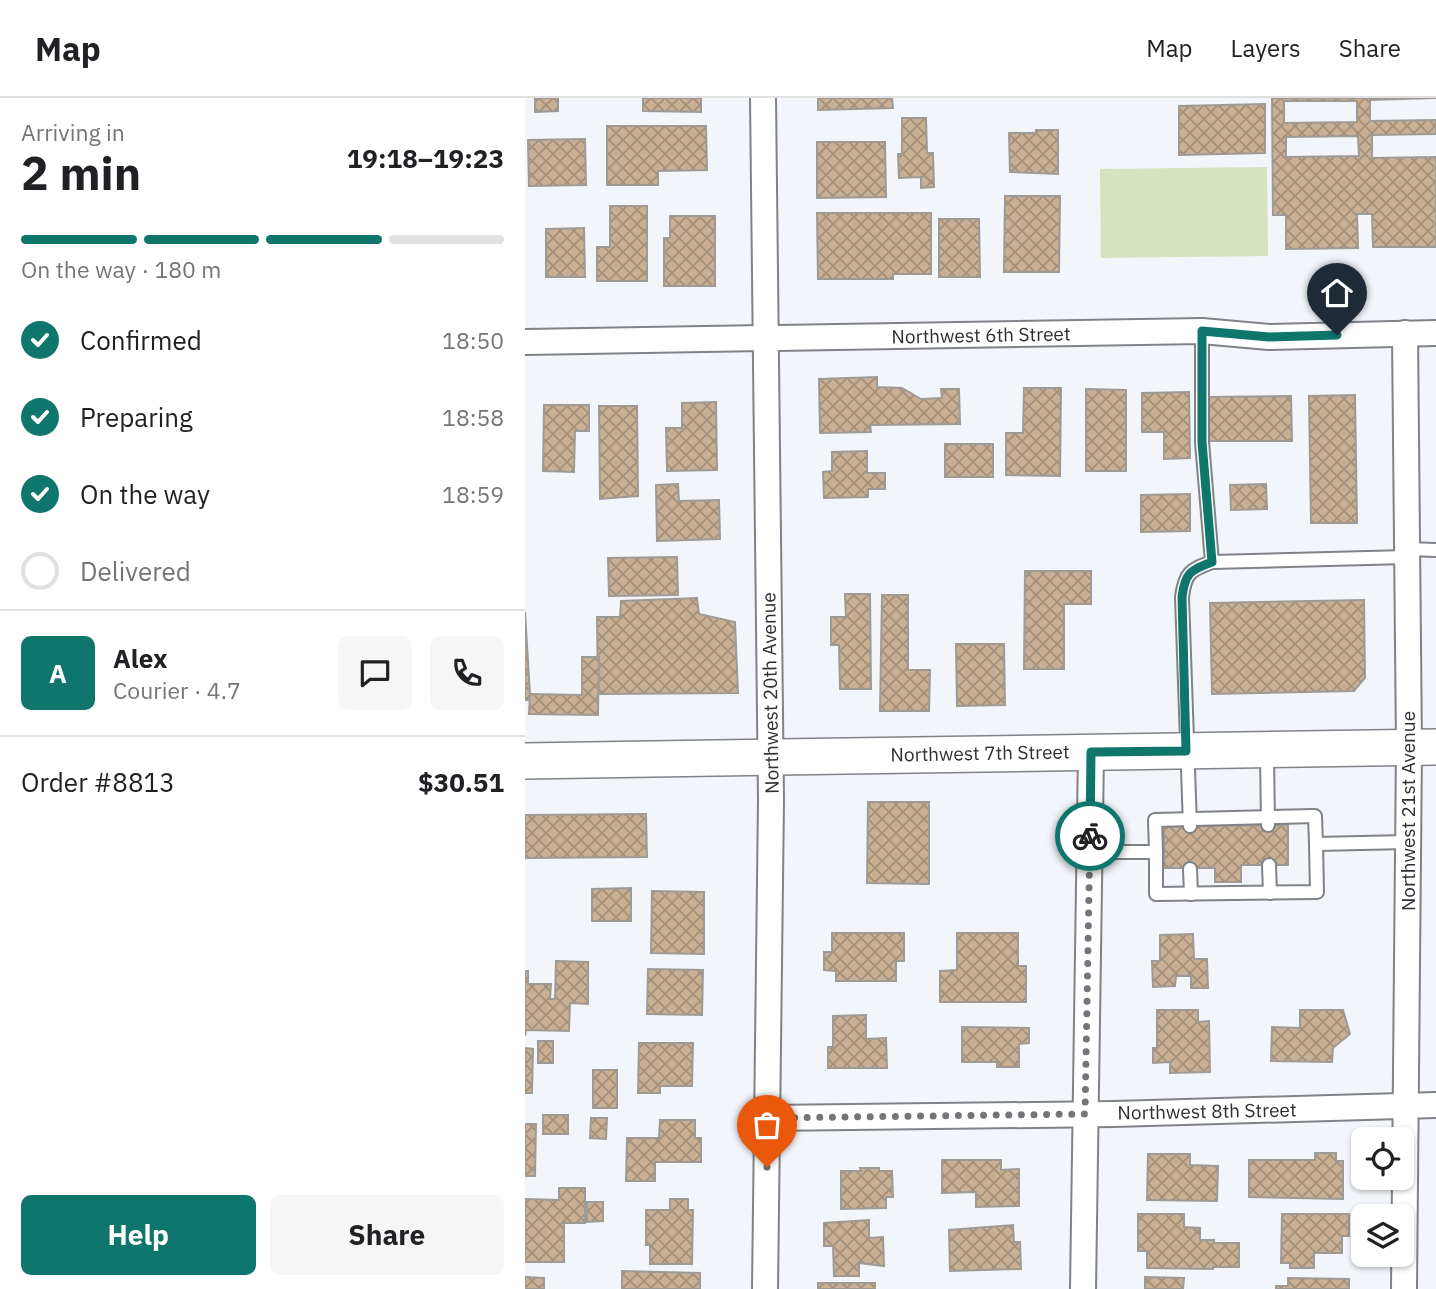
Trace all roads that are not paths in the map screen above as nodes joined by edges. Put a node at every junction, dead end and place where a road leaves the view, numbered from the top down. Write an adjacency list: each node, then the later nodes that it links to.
1 (763, 98): 5 (street, Northwest 20th Avenue)
2 (1202, 331): 3 (street, Northwest 6th Street); 5 (street, Northwest 6th Street); 9 (lane)
3 (1405, 333): 4 (street, Northwest 6th Street); 8 (street, Northwest 21st Avenue)
4 (1436, 333)
5 (767, 338): 6 (street, Northwest 6th Street); 14 (street, Northwest 20th Avenue)
6 (525, 342)
7 (1436, 550): 8 (lane)
8 (1407, 553): 9 (lane); 10 (street, Northwest 21st Avenue)
9 (1212, 562): 12 (lane)
10 (1422, 747): 11 (main road, Northwest 7th Street); 18 (street, Northwest 21st Avenue)
11 (1267, 750): 12 (main road, Northwest 7th Street); 16 (lane)
12 (1186, 751): 13 (main road, Northwest 7th Street); 17 (lane)
13 (1091, 752): 14 (main road, Northwest 7th Street); 20 (street)
14 (770, 756): 15 (main road, Northwest 7th Street); 29 (street, Northwest 20th Avenue)
15 (525, 761)
16 (1268, 821): 17 (lane); 19 (lane)
17 (1190, 822): 21 (lane)
18 (1408, 842): 19 (lane); 27 (street, Northwest 21st Avenue)
19 (1316, 844): 24 (lane)
20 (1090, 852): 21 (lane); 28 (street)
21 (1156, 852): 25 (lane)
22 (1269, 865): 24 (lane)
23 (1191, 869): 25 (lane)
24 (1270, 893): 25 (lane)
25 (1191, 894)
26 (1436, 1105): 27 (street, Northwest 8th Street)
27 (1407, 1106): 28 (street, Northwest 8th Street); 32 (street, Northwest 21st Avenue)
28 (1085, 1114): 29 (street, Northwest 8th Street); 31 (street)
29 (768, 1118): 30 (street, Northwest 20th Avenue)
30 (765, 1289)
31 (1083, 1289)
32 (1404, 1289)

